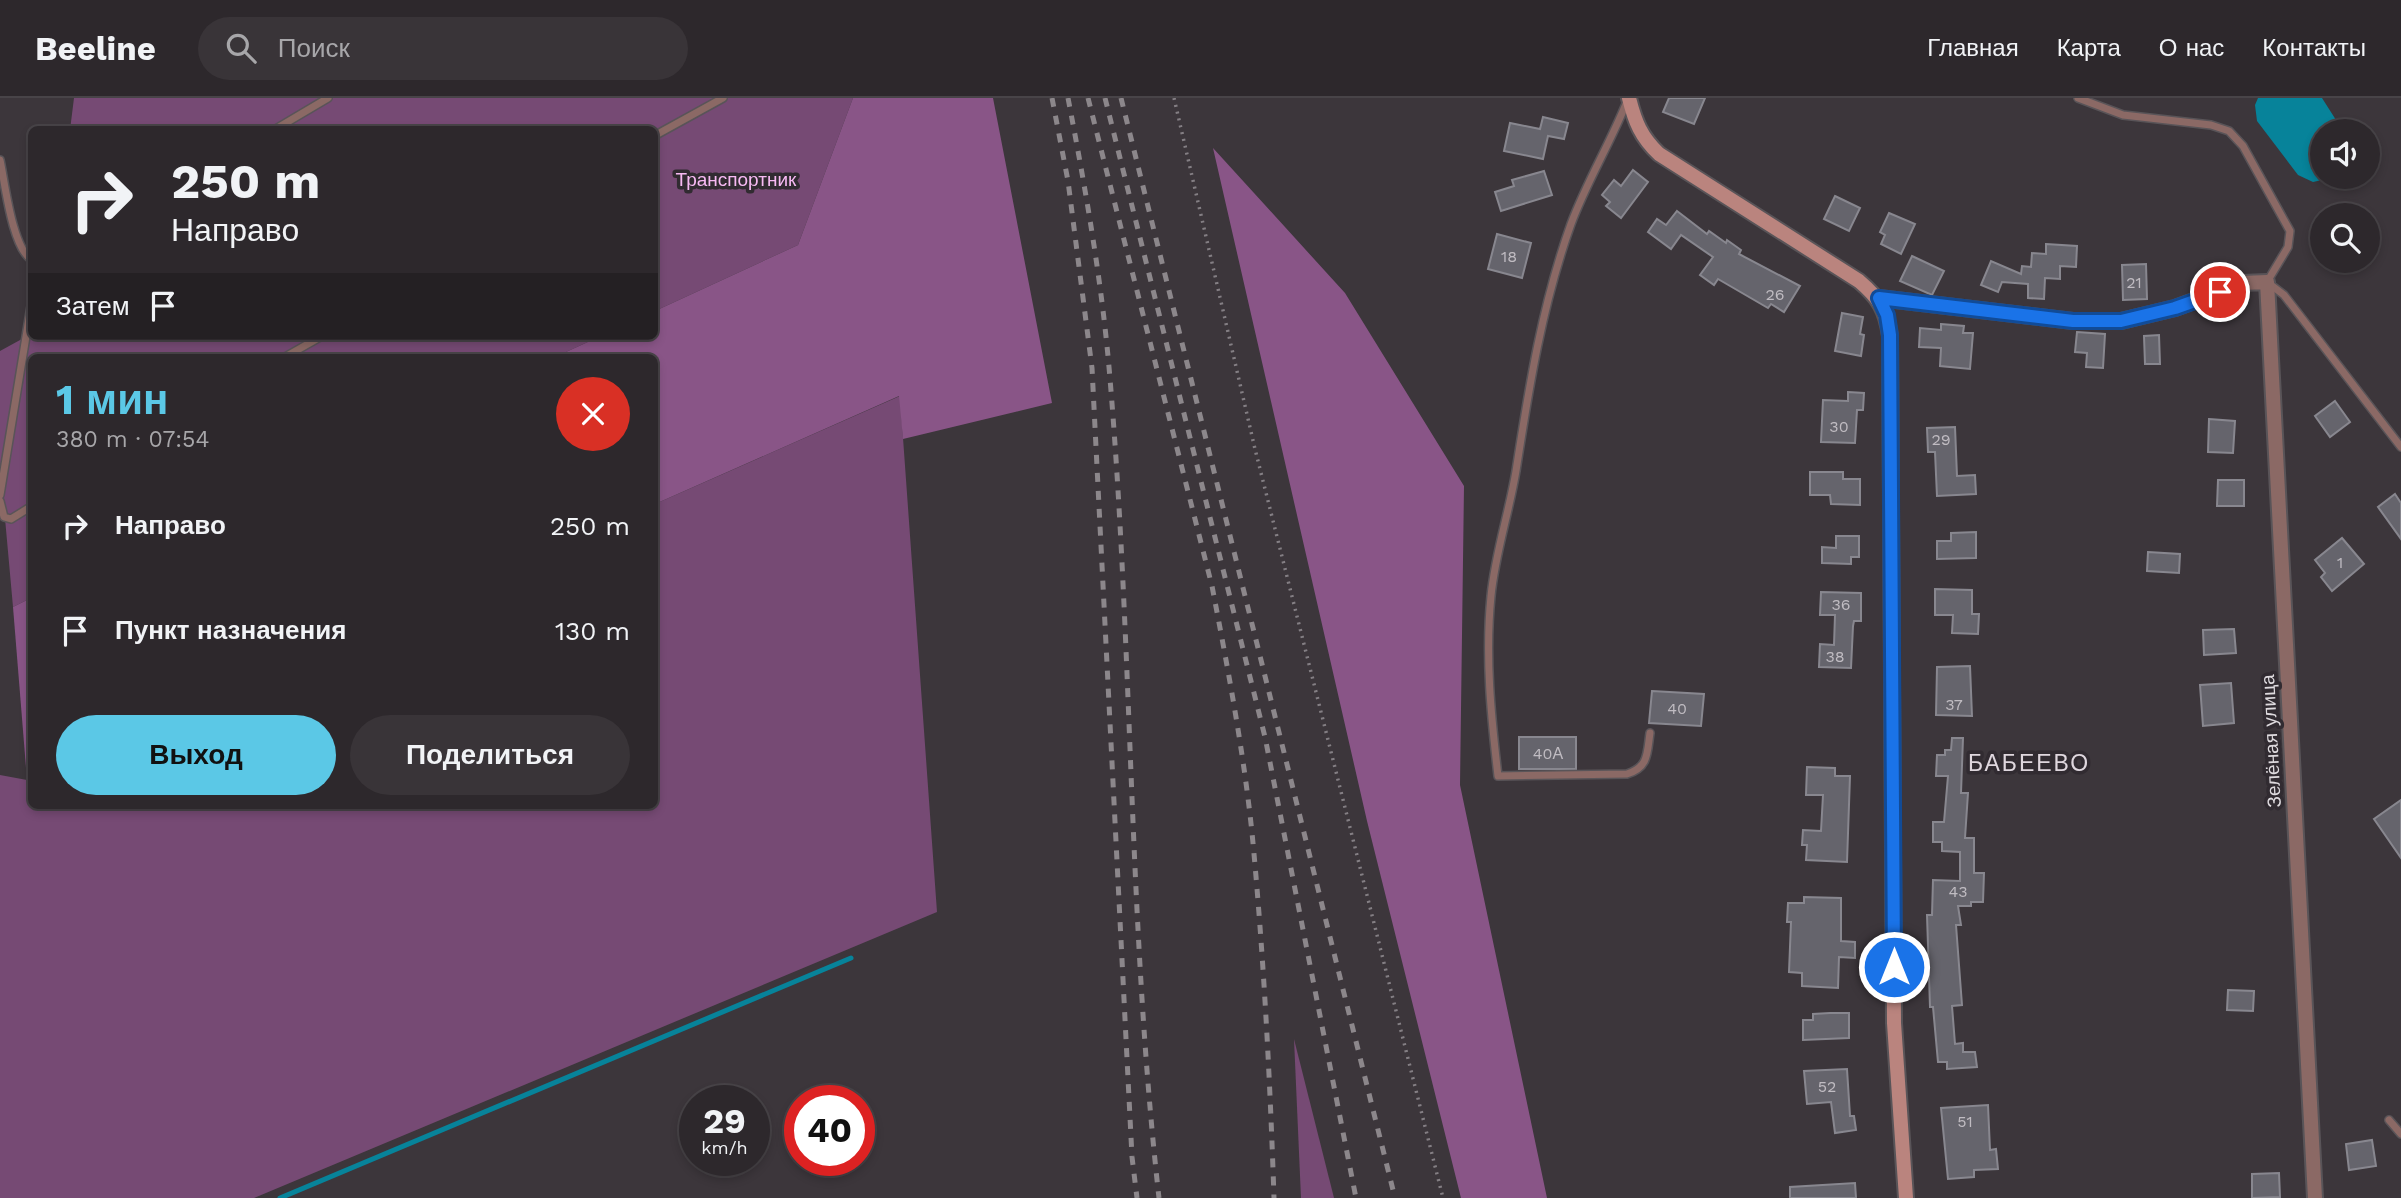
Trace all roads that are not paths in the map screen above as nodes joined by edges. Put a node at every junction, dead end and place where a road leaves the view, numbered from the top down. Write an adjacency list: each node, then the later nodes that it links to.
1 (328, 98): 5 (lane)
2 (723, 98): 6 (lane)
3 (1628, 98): 10 (street); 18 (lane)
4 (2078, 98): 9 (lane)
5 (281, 126)
6 (658, 134)
7 (0, 160): 8 (lane)
8 (28, 258)
9 (2267, 282): 10 (street); 14 (lane); 22 (street, Зелёная улица)
10 (1879, 298): 21 (street)
11 (28, 324): 15 (lane)
12 (315, 340): 13 (lane)
13 (290, 354)
14 (2401, 447)
15 (0, 495)
16 (0, 501): 17 (lane)
17 (28, 508)
18 (1650, 733)
19 (2389, 1120): 20 (lane)
20 (2401, 1134)
21 (1906, 1198)
22 (2315, 1198)

